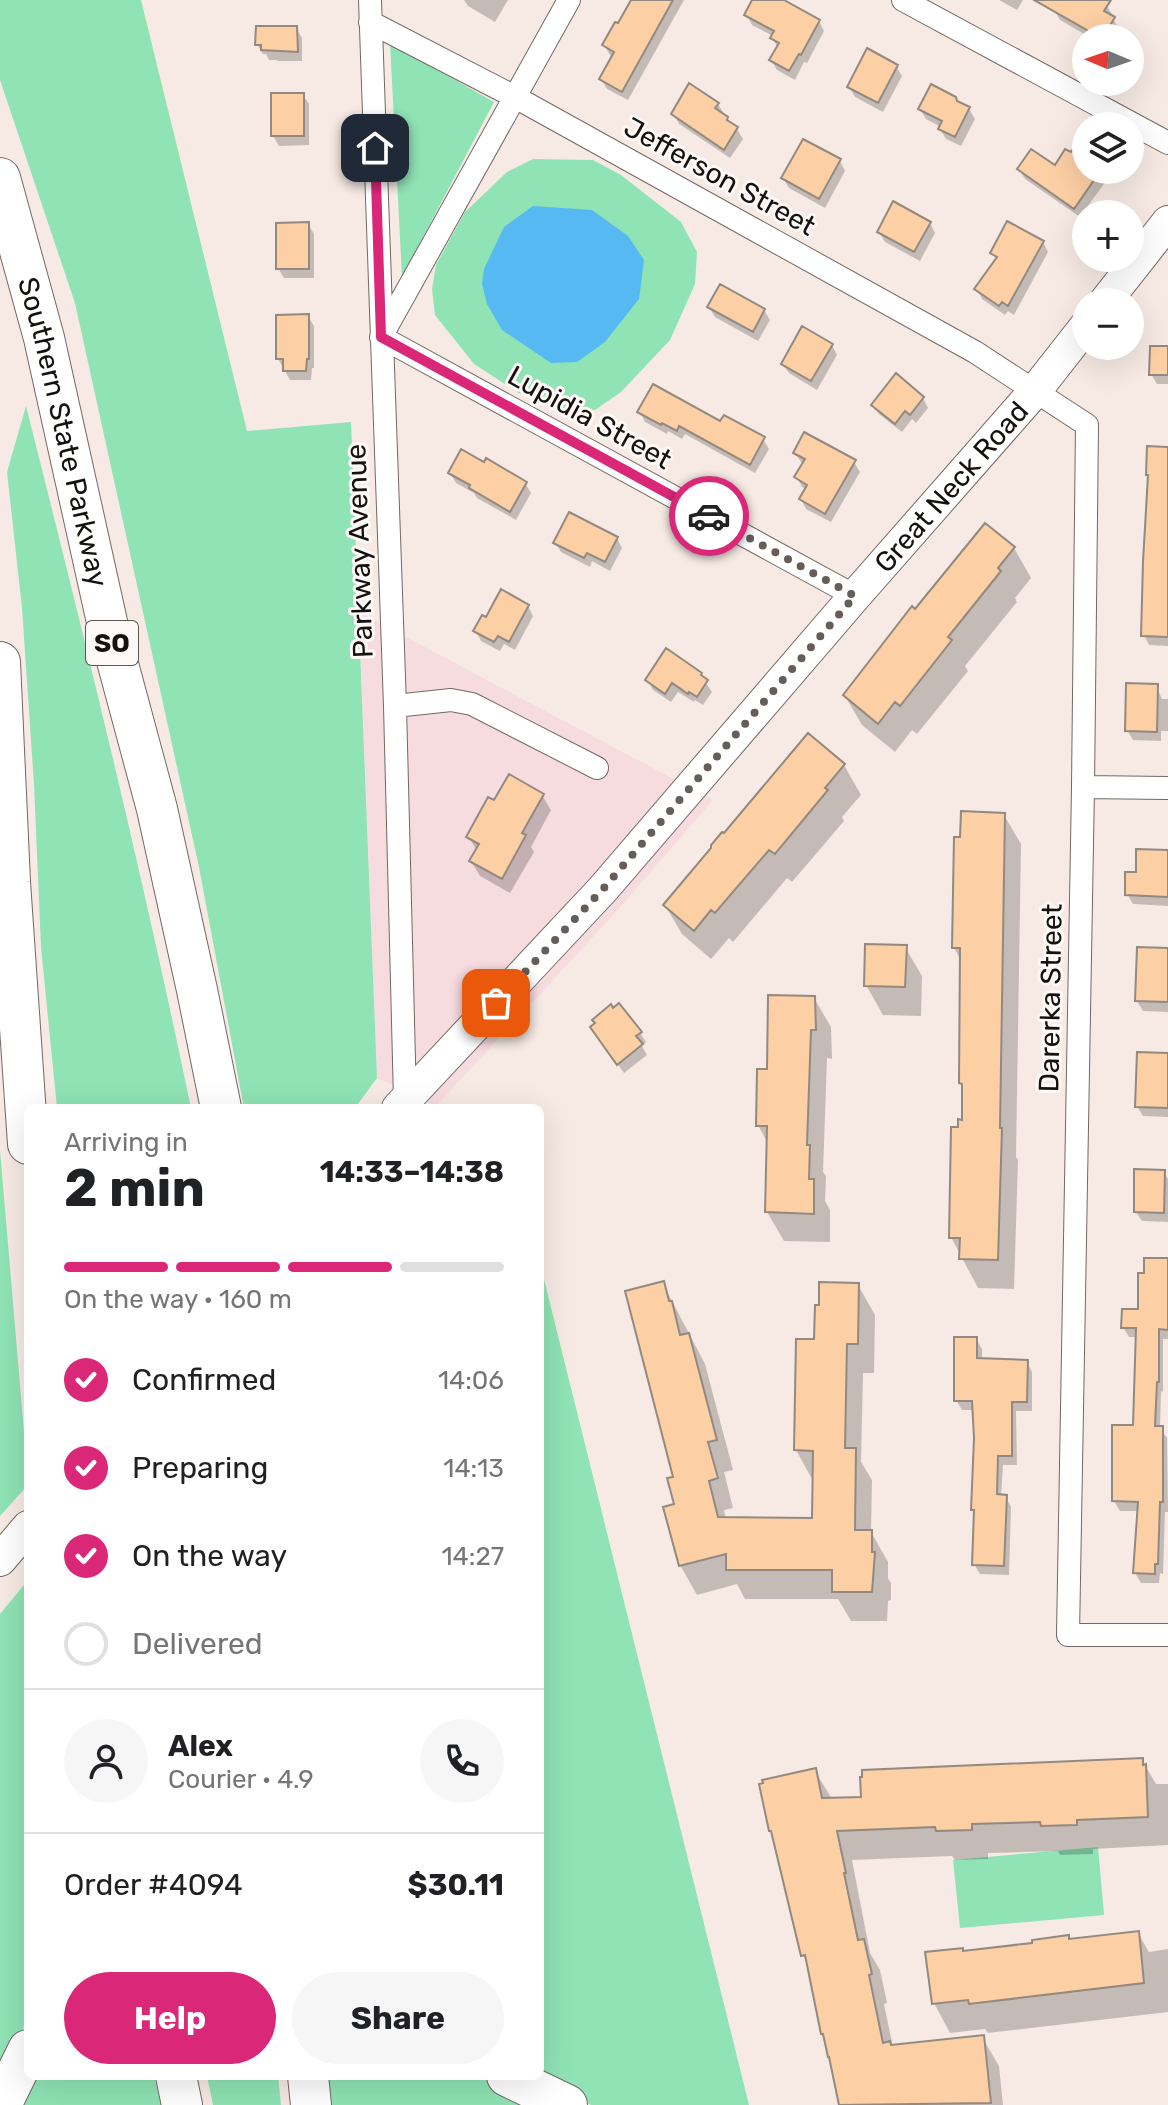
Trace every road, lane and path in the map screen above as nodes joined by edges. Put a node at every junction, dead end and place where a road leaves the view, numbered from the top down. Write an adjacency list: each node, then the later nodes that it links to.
1 (569, 0): 4 (street)
2 (903, 0): 5 (street)
3 (370, 11): 4 (street, Jefferson Street); 9 (street, Parkway Avenue)
4 (515, 97): 9 (street); 11 (street, Jefferson Street)
5 (1168, 143)
6 (0, 178): 19 (highway, Southern State Parkway / SO)
7 (1168, 222): 8 (main road)
8 (1116, 288)
9 (381, 337): 12 (street, Lupidia Street); 14 (street, Parkway Avenue)
10 (1072, 344): 11 (main road, Great Neck Road)
11 (1035, 391): 12 (main road, Great Neck Road); 16 (street, Darerka Street)
12 (855, 596): 20 (main road, Great Neck Road)
13 (0, 662): 18 (highway)
14 (395, 706): 15 (street); 20 (street, Parkway Avenue)
15 (597, 768)
16 (1083, 787): 17 (street); 21 (street, Darerka Street)
17 (1168, 788)
18 (25, 1104)
19 (220, 1104)
20 (401, 1104)
21 (1168, 1635)
22 (24, 2058): 26 (highway)
23 (177, 2080): 27 (highway)
24 (308, 2080): 28 (highway)
25 (515, 2080): 29 (highway)
26 (1, 2105)
27 (182, 2105)
28 (311, 2105)
29 (567, 2105)

